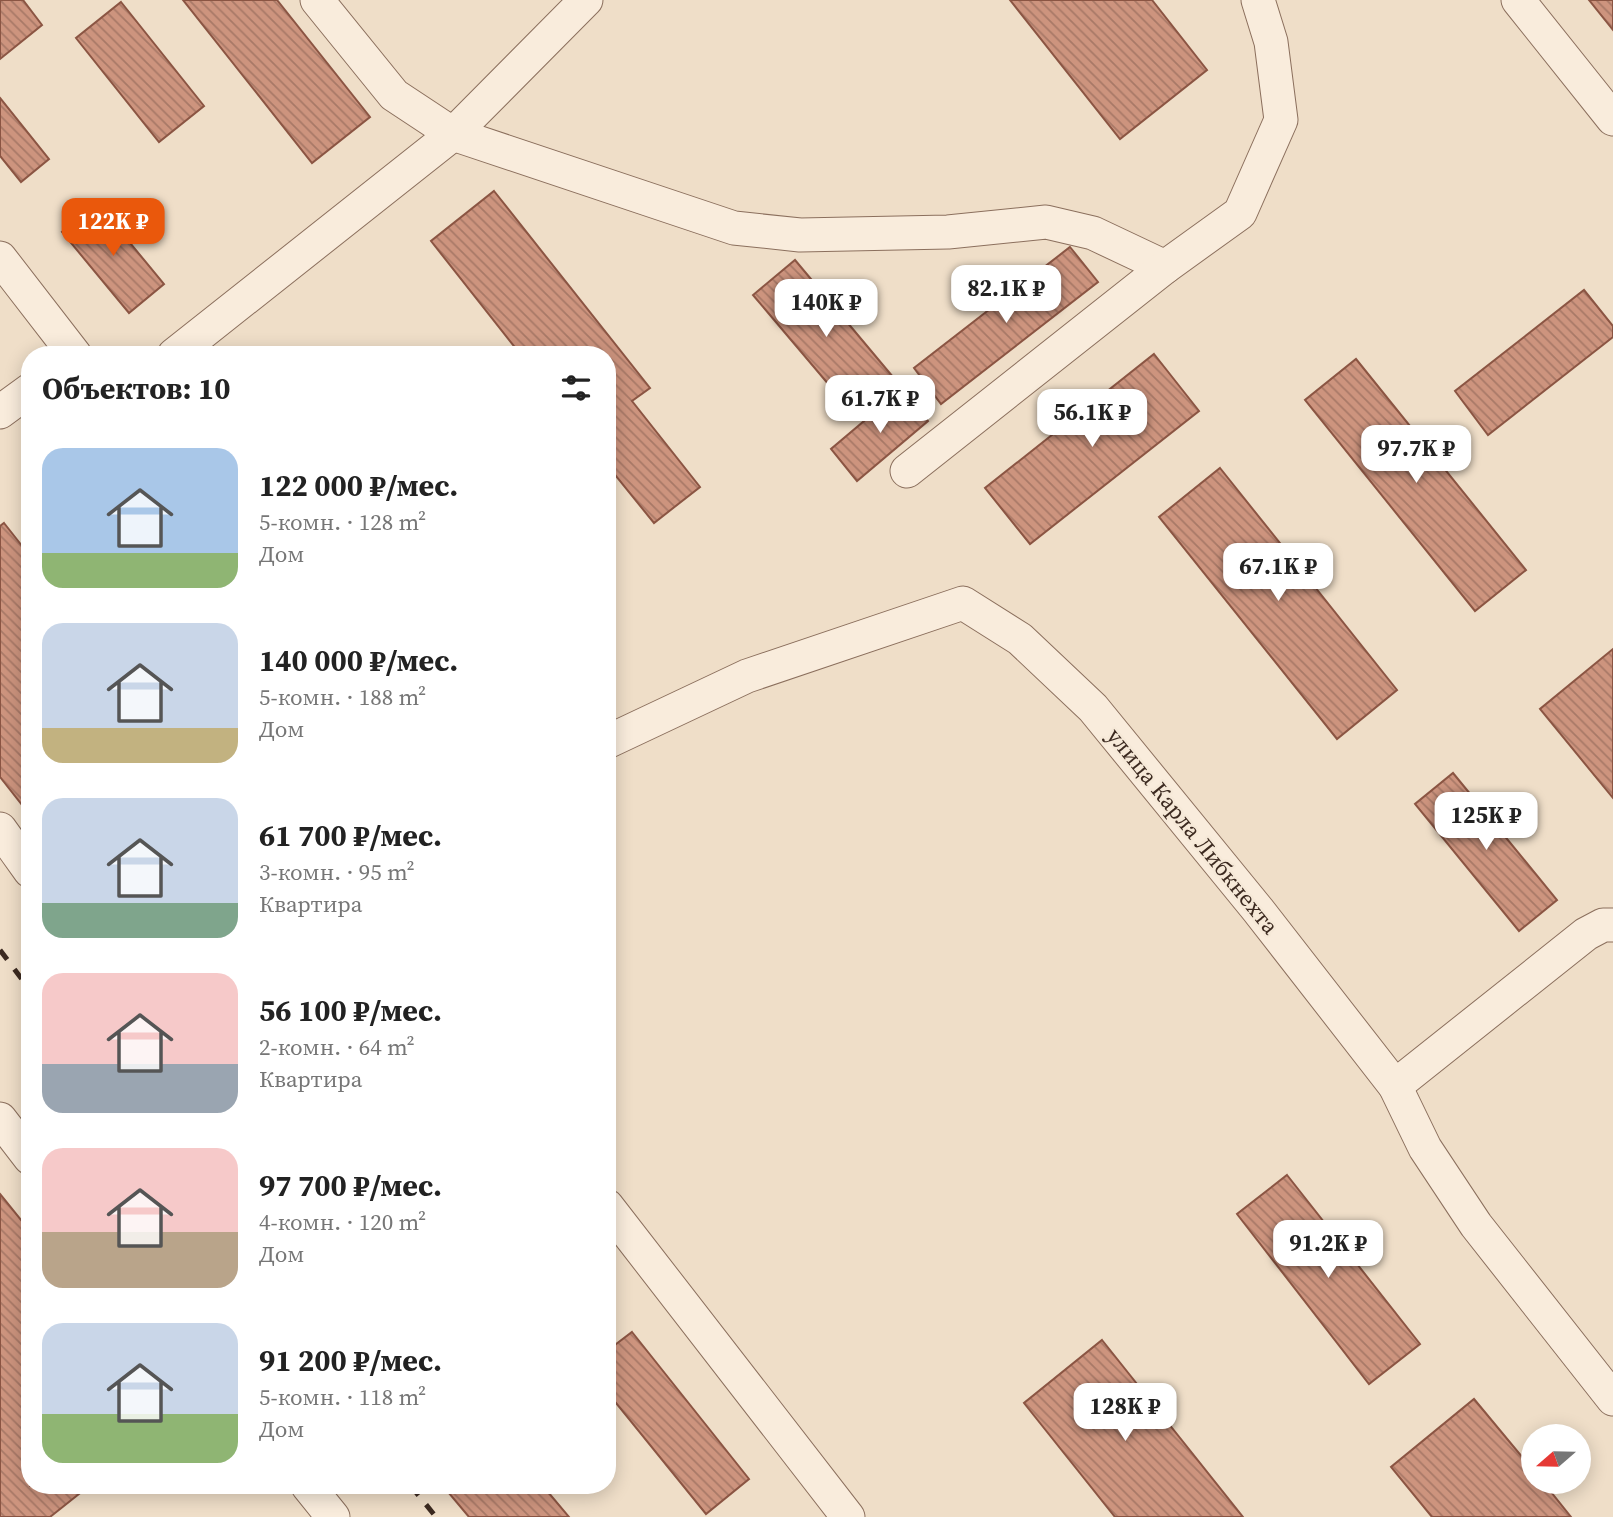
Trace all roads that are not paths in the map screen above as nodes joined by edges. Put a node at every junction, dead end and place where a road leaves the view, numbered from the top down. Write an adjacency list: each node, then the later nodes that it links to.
1 (317, 0): 6 (lane)
2 (586, 0): 6 (lane)
3 (1258, 0): 8 (lane)
4 (1518, 0): 5 (lane)
5 (1613, 120)
6 (453, 134): 8 (lane); 10 (lane)
7 (0, 258): 9 (lane)
8 (1165, 267): 13 (lane)
9 (68, 346)
10 (185, 346)
11 (21, 397): 12 (lane)
12 (0, 412)
13 (907, 471)
14 (616, 738): 18 (lane, улица Карла Либкнехта)
15 (0, 829): 16 (lane)
16 (21, 858)
17 (1613, 925): 18 (lane)
18 (1395, 1086): 22 (lane, улица Карла Либкнехта)
19 (0, 1119): 20 (lane)
20 (21, 1146)
21 (616, 1218): 25 (lane)
22 (1613, 1399)
23 (314, 1494): 24 (lane)
24 (333, 1517)
25 (848, 1517)

